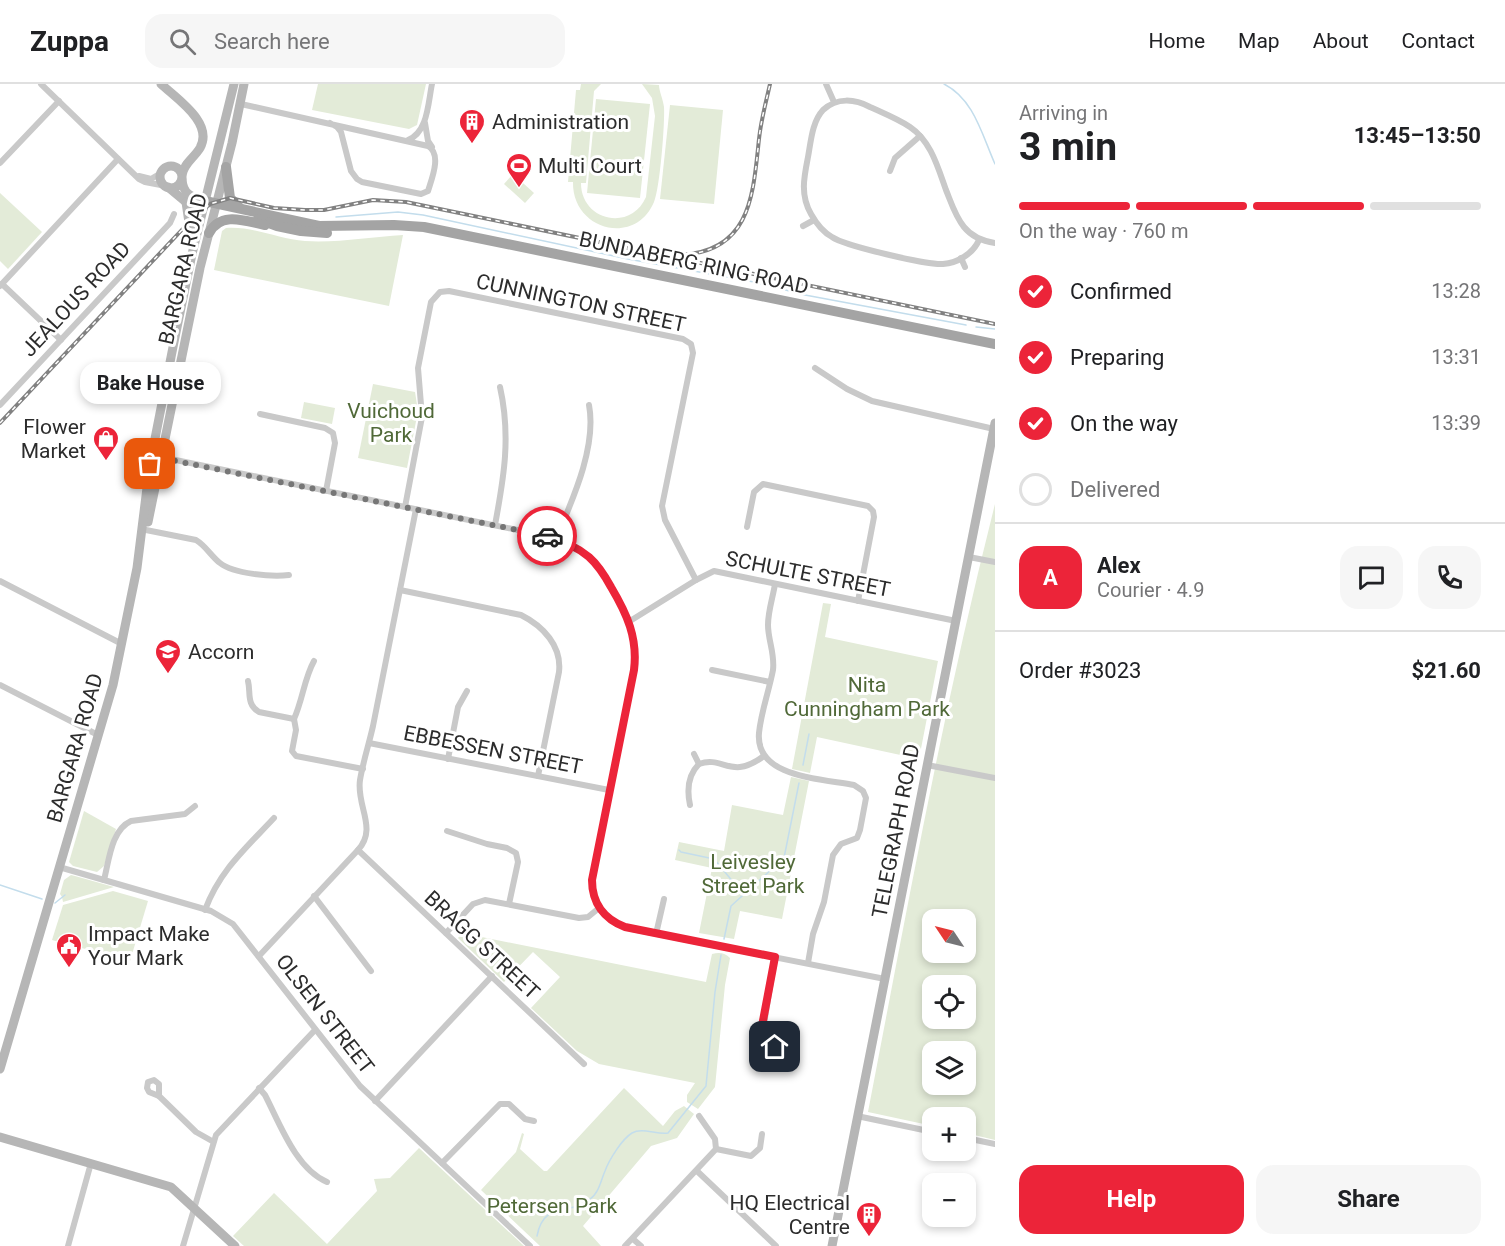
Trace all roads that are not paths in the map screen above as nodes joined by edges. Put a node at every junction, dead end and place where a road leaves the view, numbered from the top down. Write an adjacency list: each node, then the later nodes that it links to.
1 (41, 84): 7 (street)
2 (161, 84): 13 (street)
3 (234, 84): 8 (street, BARGARA ROAD)
4 (244, 84): 10 (street, BARGARA ROAD)
5 (432, 84): 11 (street)
6 (826, 84): 9 (street)
7 (59, 101): 17 (street); 18 (street)
8 (230, 102): 10 (street); 27 (street, BARGARA ROAD)
9 (834, 102): 14 (street); 30 (street)
10 (241, 104): 12 (street); 20 (street, BARGARA ROAD)
11 (424, 120): 15 (street); 16 (street)
12 (330, 123): 15 (street); 16 (street)
13 (200, 125): 19 (street); 24 (street)
14 (920, 136): 22 (street); 35 (street)
15 (407, 141): 16 (street)
16 (432, 148)
17 (118, 159): 21 (street); 40 (street)
18 (0, 164)
19 (171, 167): 23 (street); 24 (street)
20 (226, 167): 27 (street, BARGARA ROAD); 28 (main road)
21 (131, 171): 23 (street); 25 (street)
22 (890, 171)
23 (161, 173): 25 (street)
24 (182, 177): 25 (street); 27 (street)
25 (167, 187): 26 (street)
26 (186, 202): 27 (street); 37 (street)
27 (210, 205): 28 (main road, BUNDABERG RING ROAD); 32 (main road, BUNDABERG RING ROAD); 34 (street, BARGARA ROAD); 37 (street, BARGARA ROAD)
28 (241, 209): 31 (main road, BUNDABERG RING ROAD)
29 (174, 214): 41 (street, JEALOUS ROAD)
30 (814, 220): 33 (street); 38 (street)
31 (384, 225): 32 (main road, BUNDABERG RING ROAD); 42 (main road, BUNDABERG RING ROAD)
32 (277, 226): 34 (main road)
33 (803, 226)
34 (208, 233): 49 (street, BARGARA ROAD)
35 (979, 240): 36 (street); 38 (street)
36 (995, 243)
37 (192, 254): 49 (street, BARGARA ROAD)
38 (961, 258): 39 (street)
39 (965, 267)
40 (1, 285): 41 (street)
41 (61, 340): 45 (street, JEALOUS ROAD)
42 (995, 344)
43 (815, 368): 48 (street)
44 (500, 387): 53 (street)
45 (0, 405)
46 (588, 405): 56 (street)
47 (260, 414): 50 (street)
48 (994, 426): 57 (street, TELEGRAPH ROAD)
49 (156, 457): 50 (street); 55 (street, BARGARA ROAD)
50 (326, 491): 51 (street)
51 (405, 507): 52 (street); 60 (street, CUNNINGTON STREET)
52 (416, 509): 53 (street); 63 (street)
53 (495, 525): 56 (street)
54 (747, 527): 64 (street)
55 (144, 529): 59 (street); 67 (street, BARGARA ROAD)
56 (556, 539): 65 (street)
57 (969, 558): 58 (street); 66 (street, TELEGRAPH ROAD)
58 (995, 562)
59 (289, 575)
60 (696, 580): 62 (street, SCHULTE STREET); 65 (street, SCHULTE STREET)
61 (0, 581): 67 (street)
62 (775, 584): 64 (street, SCHULTE STREET); 71 (street)
63 (400, 590): 76 (street); 83 (street)
64 (858, 601): 66 (street, SCHULTE STREET)
65 (630, 621): 86 (street)
66 (956, 621): 81 (street, TELEGRAPH ROAD)
67 (122, 644): 75 (street, BARGARA ROAD)
68 (314, 661): 74 (street)
69 (712, 670): 71 (street)
70 (248, 681): 74 (street)
71 (770, 682): 78 (street)
72 (0, 686): 75 (street)
73 (467, 691): 79 (street)
74 (294, 719): 82 (street)
75 (98, 735): 93 (street, BARGARA ROAD)
76 (369, 743): 79 (street, EBBESSEN STREET); 82 (street)
77 (694, 754): 80 (street)
78 (764, 756): 80 (street); 87 (street)
79 (448, 759): 83 (street, EBBESSEN STREET)
80 (699, 764): 88 (street)
81 (927, 765): 84 (street); 107 (street, TELEGRAPH ROAD)
82 (363, 769): 92 (street)
83 (538, 776): 86 (street, EBBESSEN STREET)
84 (995, 778)
85 (871, 788): 87 (street)
86 (609, 790): 98 (street)
87 (864, 792): 104 (street)
88 (690, 805)
89 (195, 806): 94 (street)
90 (274, 818): 99 (street)
91 (447, 831): 97 (street)
92 (358, 850): 95 (street); 100 (street, BRAGG STREET)
93 (59, 867): 94 (street, OLSEN STREET); 111 (street, BARGARA ROAD)
94 (104, 880): 99 (street, OLSEN STREET)
95 (314, 896): 102 (street); 105 (street)
96 (664, 899): 101 (street)
97 (509, 904): 98 (street); 100 (street)
98 (599, 908): 101 (street)
99 (205, 910): 102 (street, OLSEN STREET)
100 (446, 933): 106 (street, BRAGG STREET)
101 (657, 934): 103 (street)
102 (258, 956): 108 (street, OLSEN STREET)
103 (775, 957): 104 (street); 109 (street)
104 (808, 963): 107 (street)
105 (371, 971)
106 (492, 976): 110 (street, BRAGG STREET); 114 (street)
107 (885, 979): 116 (street, TELEGRAPH ROAD)
108 (315, 1030): 112 (street); 114 (street, OLSEN STREET)
109 (784, 1052)
110 (584, 1064)
111 (0, 1069)
112 (259, 1088): 122 (street); 128 (street)
113 (159, 1096): 122 (street)
114 (375, 1101): 126 (street, OLSEN STREET)
115 (699, 1116): 124 (street)
116 (857, 1116): 118 (street); 138 (street, TELEGRAPH ROAD)
117 (534, 1121): 126 (street)
118 (922, 1130)
119 (762, 1134): 124 (street)
120 (0, 1137): 125 (street)
121 (976, 1140): 123 (street)
122 (213, 1141): 129 (street)
123 (995, 1144)
124 (716, 1149): 127 (street)
125 (91, 1163): 129 (street); 131 (street)
126 (442, 1163): 134 (street, OLSEN STREET)
127 (697, 1171): 130 (street); 137 (street)
128 (327, 1182)
129 (194, 1207): 132 (street); 133 (street)
130 (633, 1239): 135 (street); 136 (street)
131 (68, 1246)
132 (183, 1246)
133 (235, 1246)
134 (530, 1246)
135 (625, 1246)
136 (641, 1246)
137 (776, 1246)
138 (832, 1246)

